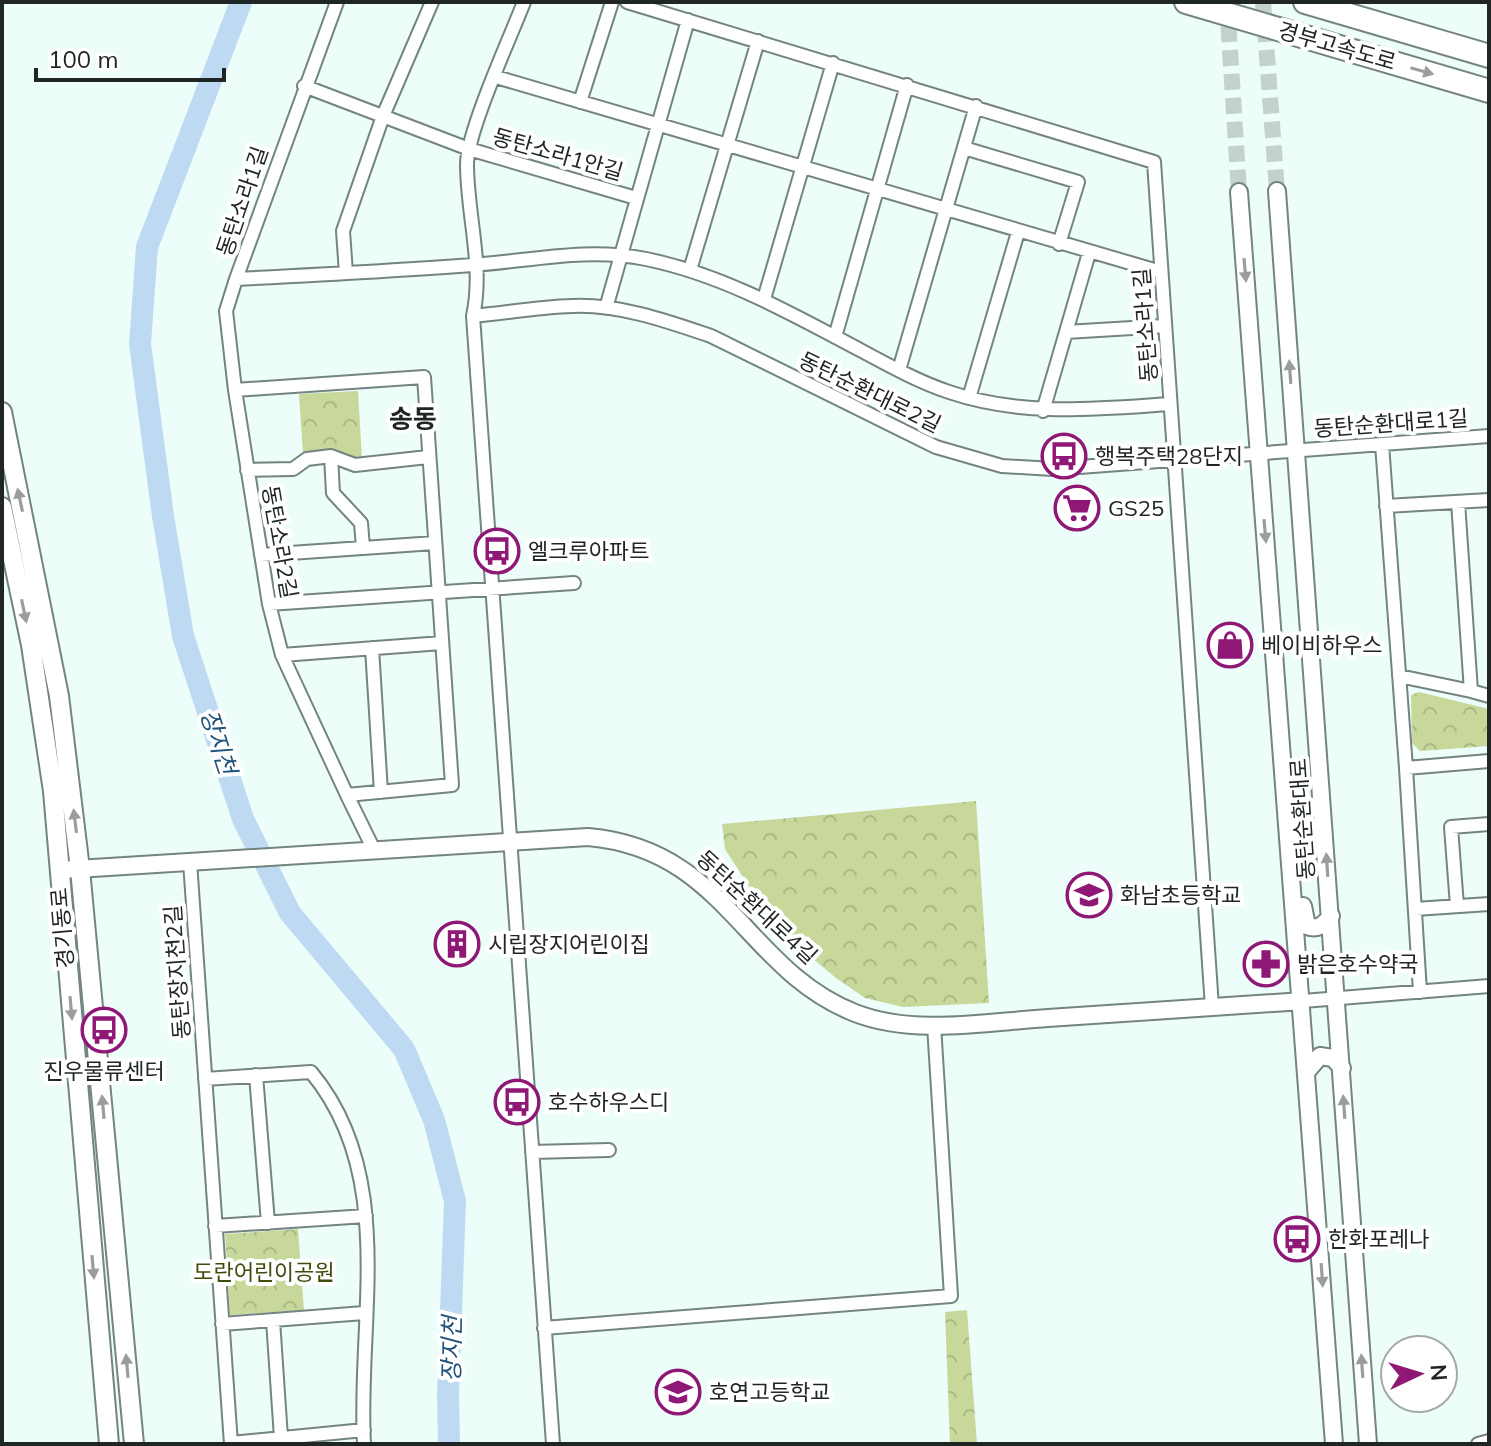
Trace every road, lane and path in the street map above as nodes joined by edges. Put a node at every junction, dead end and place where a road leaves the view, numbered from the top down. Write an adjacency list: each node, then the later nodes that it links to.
1 (337, 2): 14 (street, 동탄소라1길)
2 (432, 2): 18 (street)
3 (524, 2): 12 (street, 동탄소라1안길)
4 (612, 2): 16 (street)
5 (627, 2): 8 (street, 동탄소라1길)
6 (1186, 2): 15 (highway, 경부고속도로, one-way to 15)
7 (1305, 2): 10 (highway, 경부고속도로)
8 (688, 20): 9 (street, 동탄소라1길); 19 (street, 동탄소라1안길)
9 (758, 41): 11 (street, 동탄소라1길); 20 (street)
10 (1489, 56)
11 (833, 63): 13 (street, 동탄소라1길); 23 (street)
12 (496, 77): 16 (street); 22 (street, 동탄소라1안길)
13 (907, 85): 17 (street, 동탄소라1길); 24 (street)
14 (304, 86): 18 (street, 동탄소라1안길); 37 (street, 동탄소라1길)
15 (1489, 91)
16 (580, 102): 19 (street)
17 (976, 106): 21 (street); 35 (street, 동탄소라1길)
18 (383, 116): 22 (street, 동탄소라1안길); 36 (street)
19 (657, 125): 20 (street); 27 (street, 동탄소라1안길)
20 (727, 145): 23 (street); 34 (street)
21 (964, 148): 28 (street); 30 (street)
22 (469, 149): 27 (street, 동탄소라1안길); 33 (street, 동탄소라1안길)
23 (802, 168): 24 (street); 38 (street)
24 (877, 190): 28 (street); 43 (street)
25 (1277, 191): 52 (main road, 동탄순환대로, one-way to 25)
26 (1239, 192): 53 (main road, 동탄순환대로, one-way to 53)
27 (636, 198): 32 (street, 동탄소라1안길)
28 (946, 210): 29 (street); 44 (street)
29 (1018, 232): 30 (street); 46 (street)
30 (1059, 244): 31 (street)
31 (1089, 253): 35 (street); 42 (street)
32 (619, 255): 33 (street, 동탄소라1길); 34 (street, 동탄소라1길); 39 (street, 동탄소라1안길)
33 (476, 265): 36 (street, 동탄소라1길); 40 (street)
34 (690, 270): 38 (street, 동탄소라1길)
35 (1161, 272): 41 (street, 동탄소라1길)
36 (346, 273): 37 (street, 동탄소라1길)
37 (236, 279): 45 (street, 동탄소라2길)
38 (764, 299): 43 (street, 동탄소라1길)
39 (606, 308): 40 (street, 동탄순환대로2길); 56 (street, 동탄순환대로2길)
40 (473, 316): 66 (street)
41 (1165, 326): 42 (street); 47 (street, 동탄소라1길)
42 (1066, 332): 48 (street)
43 (835, 337): 44 (street, 동탄소라1길)
44 (899, 370): 46 (street, 동탄소라1길)
45 (235, 390): 55 (street); 57 (street, 동탄소라2길)
46 (969, 398): 48 (street, 동탄소라1길)
47 (1170, 404): 48 (street, 동탄소라1길); 56 (street)
48 (1043, 411)
49 (2, 412): 84 (main road, 경기동로, one-way to 49)
50 (1489, 436): 51 (street, 동탄순환대로1길)
51 (1382, 444): 52 (street, 동탄순환대로1길); 60 (street)
52 (1296, 450): 53 (street, 동탄순환대로1길); 89 (main road, 동탄순환대로, one-way to 52)
53 (1259, 453): 56 (street, 동탄순환대로2길); 79 (main road, 동탄순환대로, one-way to 79)
54 (331, 456): 55 (street); 57 (street); 63 (street)
55 (428, 457): 62 (street)
56 (1174, 459): 94 (street)
57 (247, 470): 64 (street, 동탄소라2길)
58 (1489, 500): 59 (street)
59 (1458, 502): 60 (street); 73 (street)
60 (1386, 506): 72 (street)
61 (2, 507): 85 (main road, 경기동로, one-way to 85)
62 (435, 543): 63 (street); 67 (street)
63 (363, 548): 64 (street)
64 (261, 555): 68 (street, 동탄소라2길)
65 (574, 583): 66 (street)
66 (492, 589): 67 (street); 81 (street)
67 (439, 593): 68 (street); 69 (street)
68 (269, 604): 71 (street, 동탄소라2길)
69 (442, 643): 70 (street); 77 (street)
70 (372, 648): 71 (street); 77 (street)
71 (282, 655): 78 (street, 동탄소라2길)
72 (1399, 676): 73 (street); 76 (street)
73 (1471, 691): 74 (street)
74 (1489, 696)
75 (1489, 761): 76 (street)
76 (1406, 768): 88 (street)
77 (381, 792): 78 (street)
78 (347, 795): 82 (street, 동탄소라2길)
79 (1288, 810): 89 (main road); 93 (main road, 동탄순환대로)
80 (1489, 824): 87 (street)
81 (510, 842): 82 (main road, 동탄순환대로4길); 95 (main road, 동탄순환대로4길); 101 (street)
82 (374, 850): 83 (main road, 동탄순환대로4길)
83 (190, 862): 84 (main road, 동탄순환대로4길); 99 (street, 동탄장지천2길)
84 (80, 869): 85 (main road, 동탄순환대로4길); 114 (main road, 경기동로, one-way to 84)
85 (61, 870): 113 (main road, 경기동로, one-way to 113)
86 (1489, 904): 87 (street)
87 (1457, 906): 88 (street)
88 (1415, 909): 91 (street)
89 (1331, 916): 92 (main road, 동탄순환대로)
90 (1489, 986): 91 (street)
91 (1420, 992): 92 (street)
92 (1337, 999): 93 (street); 96 (main road, 동탄순환대로)
93 (1303, 1001): 94 (main road, 동탄순환대로4길); 97 (main road, 동탄순환대로)
94 (1212, 1007): 95 (main road, 동탄순환대로4길)
95 (934, 1025): 108 (street)
96 (1342, 1068): 97 (main road); 117 (main road, 동탄순환대로, one-way to 96)
97 (1308, 1070): 116 (main road, 동탄순환대로, one-way to 116)
98 (256, 1075): 99 (street, 동탄장지천2길); 102 (street, 동탄장지천2길); 103 (street)
99 (205, 1079): 104 (street, 동탄장지천2길)
100 (609, 1150): 101 (street)
101 (532, 1152): 108 (street)
102 (366, 1216): 103 (street); 105 (street, 동탄장지천2길)
103 (268, 1223): 104 (street)
104 (215, 1226): 107 (street, 동탄장지천2길)
105 (364, 1313): 106 (street); 109 (street, 동탄장지천2길)
106 (273, 1320): 107 (street); 110 (street)
107 (222, 1324): 112 (street, 동탄장지천2길)
108 (544, 1328): 115 (street)
109 (364, 1437): 110 (street, 동탄장지천2길)
110 (281, 1438): 112 (street, 동탄장지천2길)
111 (1489, 1441): 118 (street)
112 (231, 1443)
113 (109, 1444)
114 (134, 1444)
115 (553, 1444)
116 (1334, 1444)
117 (1368, 1444)
118 (1478, 1444)

